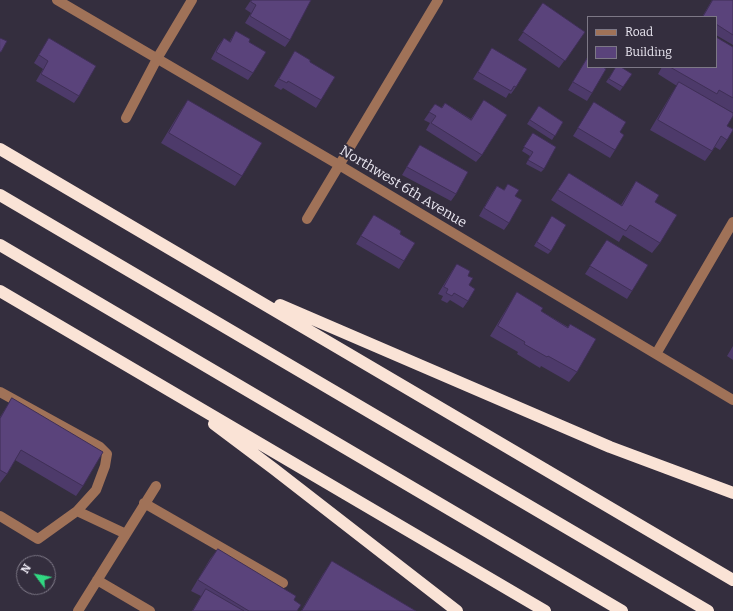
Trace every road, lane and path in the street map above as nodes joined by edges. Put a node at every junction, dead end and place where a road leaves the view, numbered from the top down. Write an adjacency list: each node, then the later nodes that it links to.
1 (58, 0): 4 (street, Northwest 6th Avenue)
2 (192, 0): 4 (street)
3 (438, 0): 7 (street)
4 (158, 58): 5 (street); 7 (street, Northwest 6th Avenue)
5 (126, 118)
6 (0, 149): 12 (highway)
7 (339, 164): 9 (street); 14 (street, Northwest 6th Avenue)
8 (0, 195): 32 (highway)
9 (307, 220)
10 (733, 222): 14 (street)
11 (0, 246): 31 (highway)
12 (233, 285): 19 (highway); 25 (highway)
13 (0, 291): 15 (highway)
14 (656, 354): 17 (street, Northwest 6th Avenue)
15 (166, 388): 29 (highway); 30 (highway)
16 (0, 392): 21 (street)
17 (733, 400)
18 (156, 486): 20 (street)
19 (733, 493)
20 (144, 503): 23 (street); 26 (street)
21 (77, 511): 22 (street); 23 (street)
22 (0, 516)
23 (126, 534): 24 (street)
24 (97, 580): 27 (street); 28 (street)
25 (733, 580)
26 (283, 583)
27 (78, 611)
28 (150, 611)
29 (457, 611)
30 (545, 611)
31 (622, 611)
32 (708, 611)

